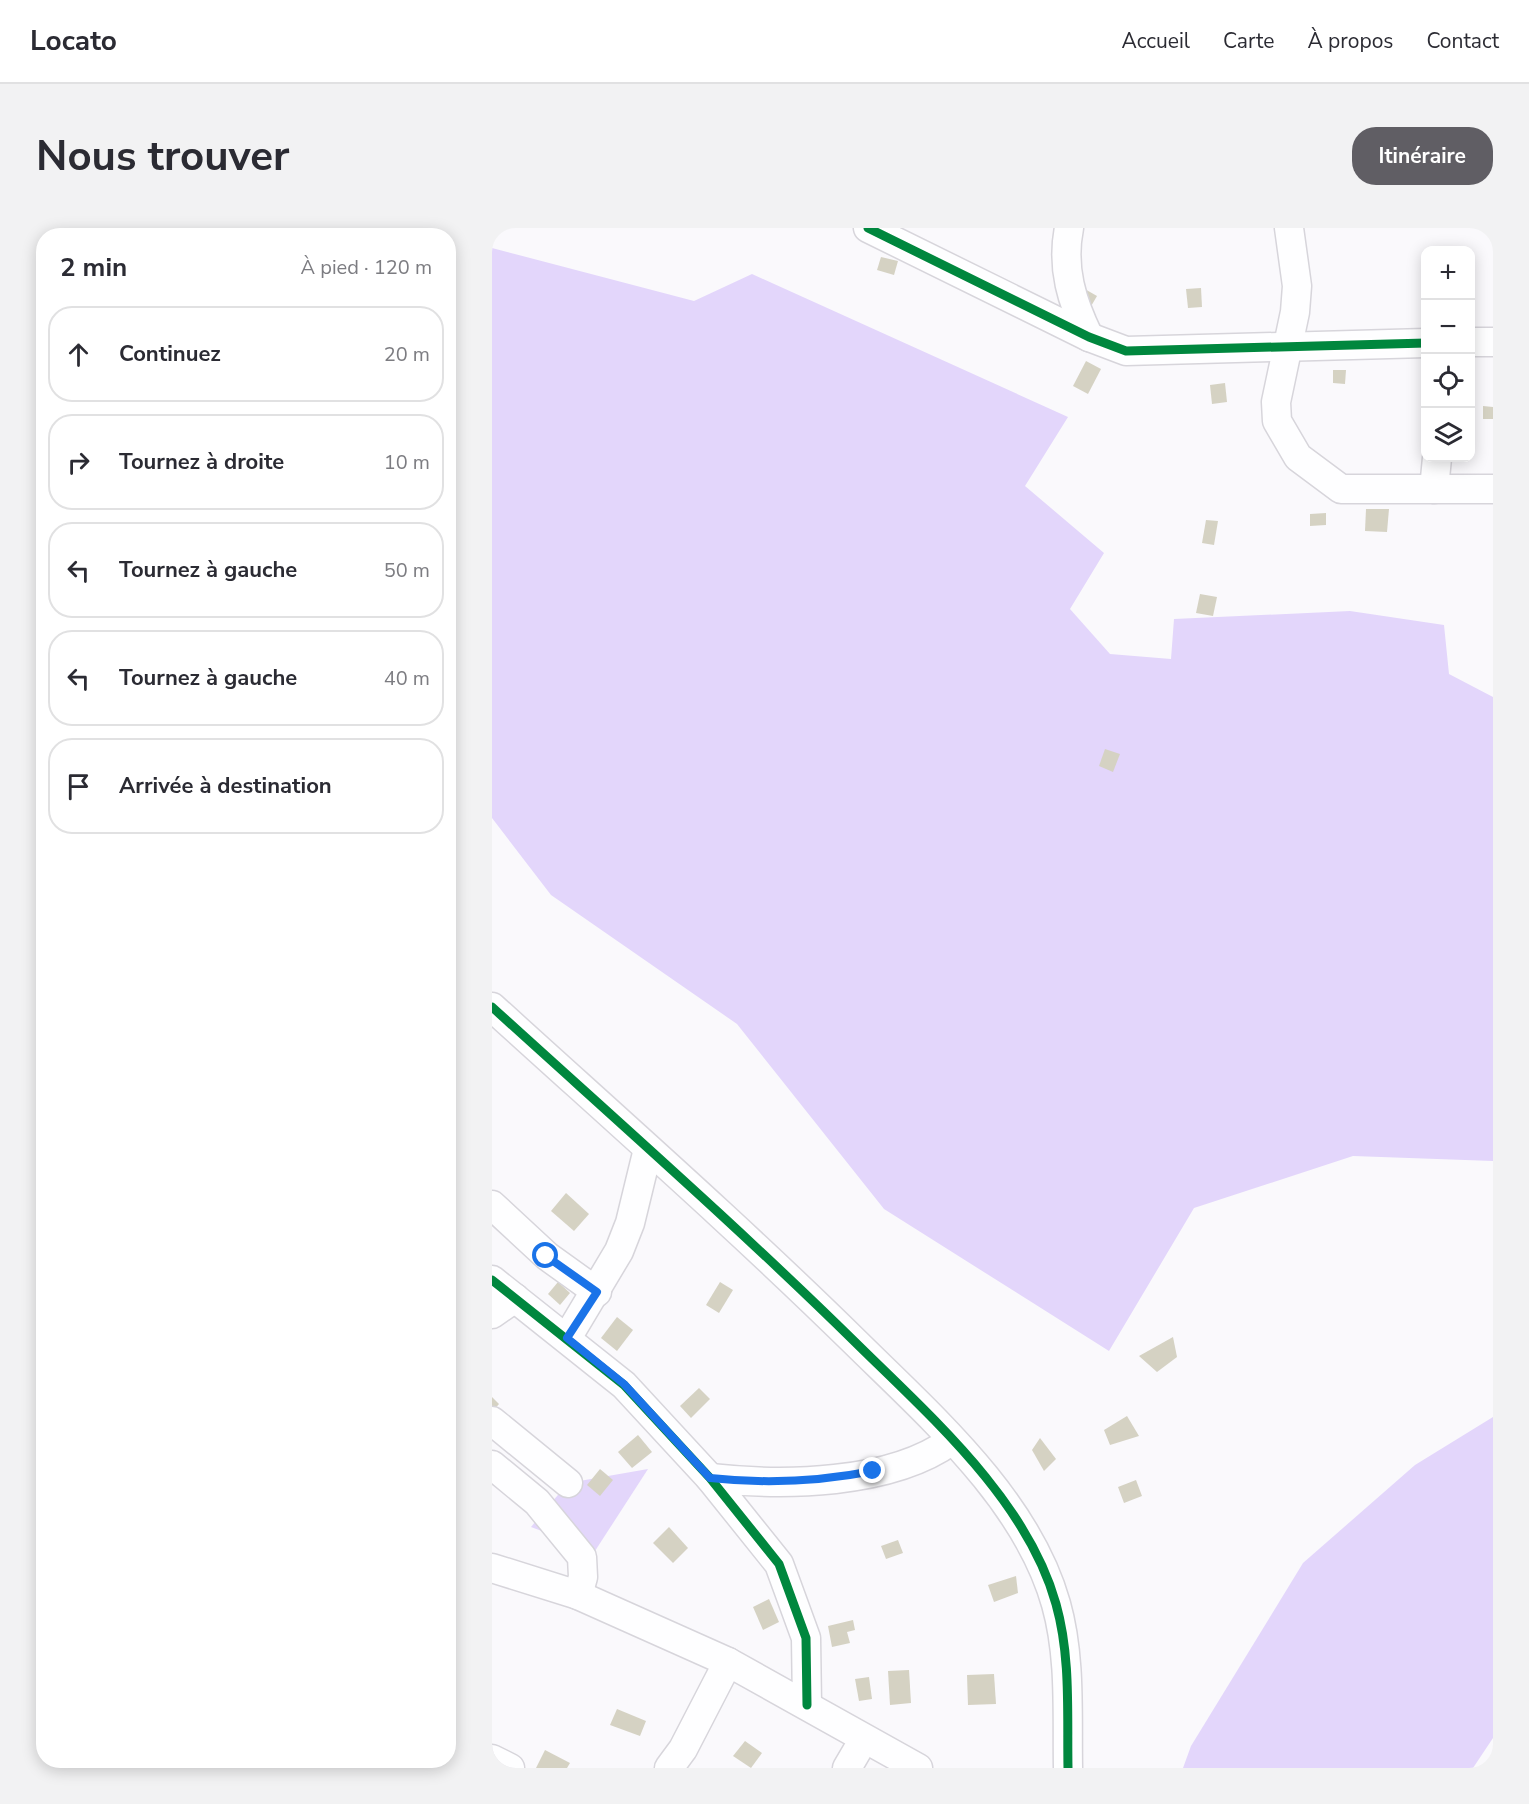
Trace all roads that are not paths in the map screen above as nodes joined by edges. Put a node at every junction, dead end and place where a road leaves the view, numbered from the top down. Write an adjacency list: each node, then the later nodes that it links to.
1 (868, 228): 4 (street)
2 (1069, 228): 4 (street)
3 (1289, 228): 8 (street)
4 (1089, 337): 8 (street)
5 (1475, 342): 6 (street)
6 (1493, 342)
7 (1421, 343): 8 (street)
8 (1288, 346): 10 (street)
9 (1437, 462): 10 (street)
10 (1434, 489): 11 (street)
11 (1493, 489)
12 (492, 1007): 13 (street)
13 (648, 1149): 16 (street); 21 (street)
14 (492, 1205): 16 (street)
15 (492, 1280): 17 (street)
16 (597, 1292): 19 (street)
17 (515, 1298): 18 (street); 19 (street)
18 (492, 1314)
19 (567, 1338): 23 (street)
20 (492, 1421): 24 (street)
21 (951, 1441): 23 (street); 35 (street)
22 (492, 1465): 26 (street)
23 (710, 1478): 28 (street)
24 (568, 1483)
25 (492, 1568): 26 (street)
26 (578, 1595): 27 (street)
27 (728, 1662): 28 (street); 32 (street)
28 (807, 1705): 29 (street)
29 (864, 1739): 33 (street); 34 (street)
30 (492, 1759): 31 (street)
31 (510, 1768)
32 (669, 1768)
33 (847, 1768)
34 (918, 1768)
35 (1068, 1768)

